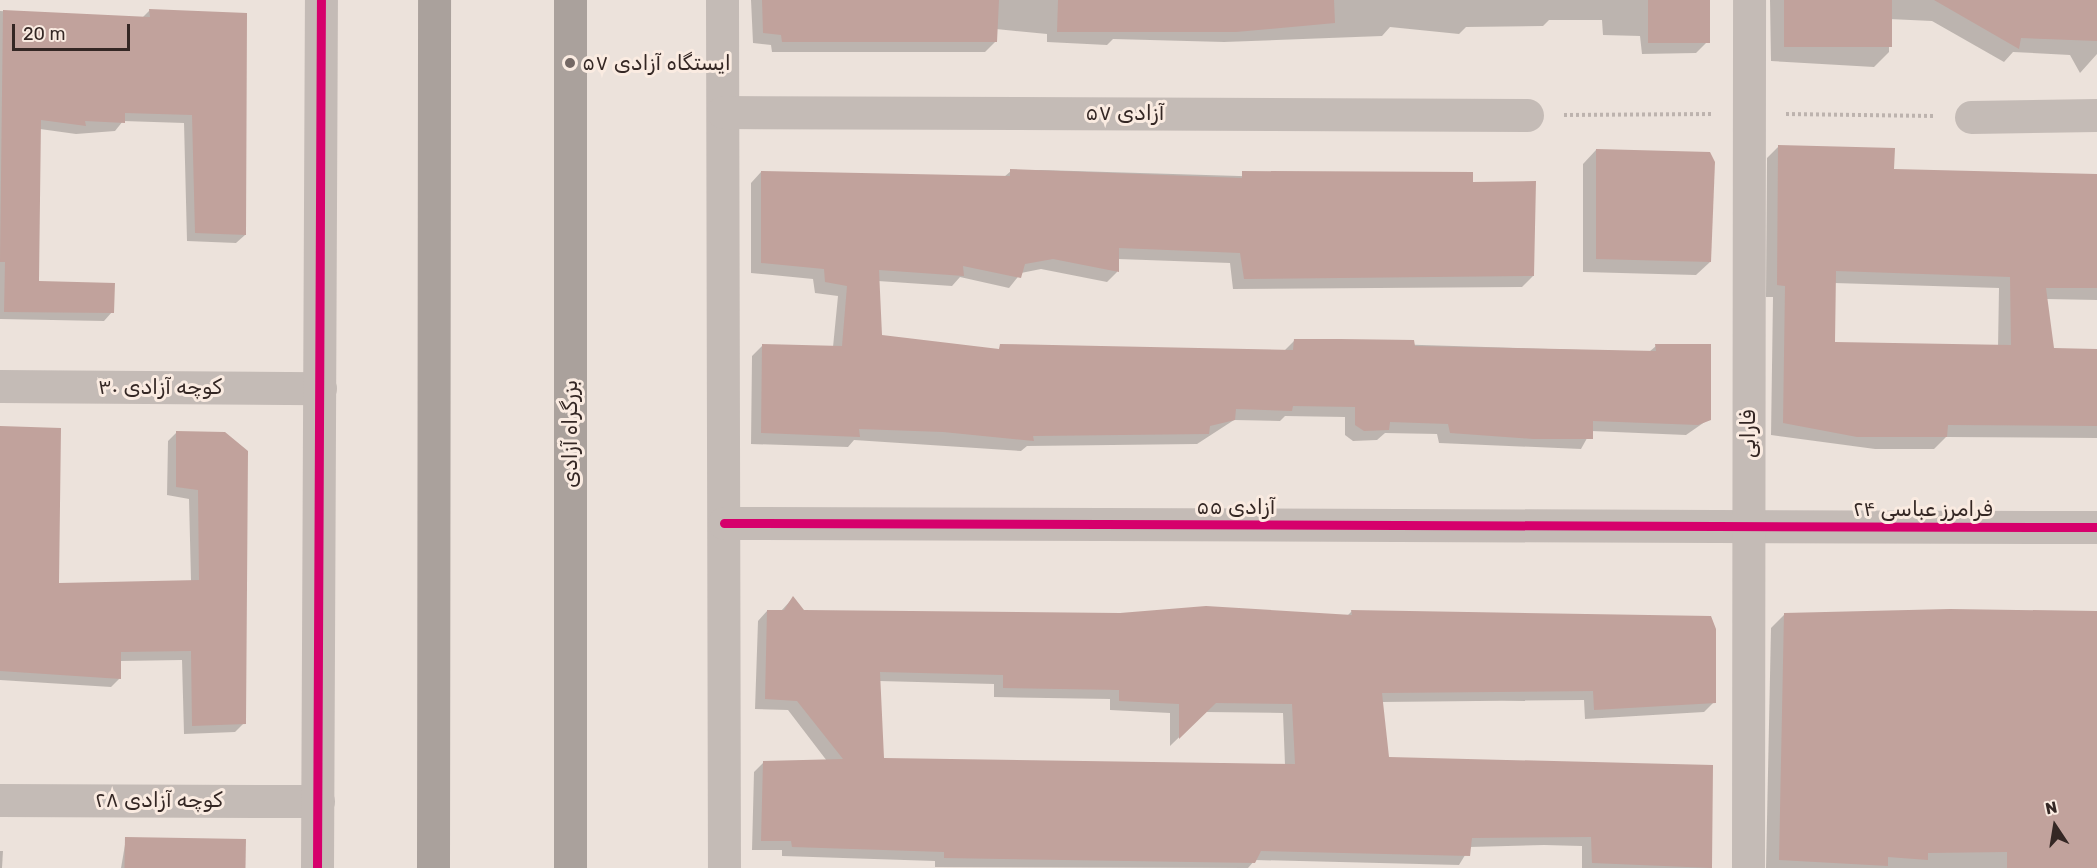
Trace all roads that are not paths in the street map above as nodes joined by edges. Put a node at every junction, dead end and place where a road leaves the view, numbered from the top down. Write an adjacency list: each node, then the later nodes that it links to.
1 (321, 0): 11 (street)
2 (434, 0): 18 (highway)
3 (570, 0): 19 (highway, بزرگراه آزادی)
4 (722, 0): 6 (street)
5 (1749, 0): 13 (street, فارابی)
6 (723, 112): 7 (street, آزادی ۵۷); 12 (street)
7 (1527, 115)
8 (2097, 115): 9 (street)
9 (1971, 117)
10 (0, 386): 11 (street, کوچه آزادی ۳۰)
11 (320, 387): 16 (street)
12 (724, 523): 13 (street, آزادی ۵۵); 20 (street)
13 (1748, 526): 14 (street, فرامرز عباسی ۲۴); 21 (street, فارابی)
14 (2097, 528)
15 (0, 800): 16 (street, کوچه آزادی ۲۸)
16 (318, 801): 17 (street)
17 (318, 868)
18 (433, 868)
19 (570, 868)
20 (724, 868)
21 (1748, 868)

